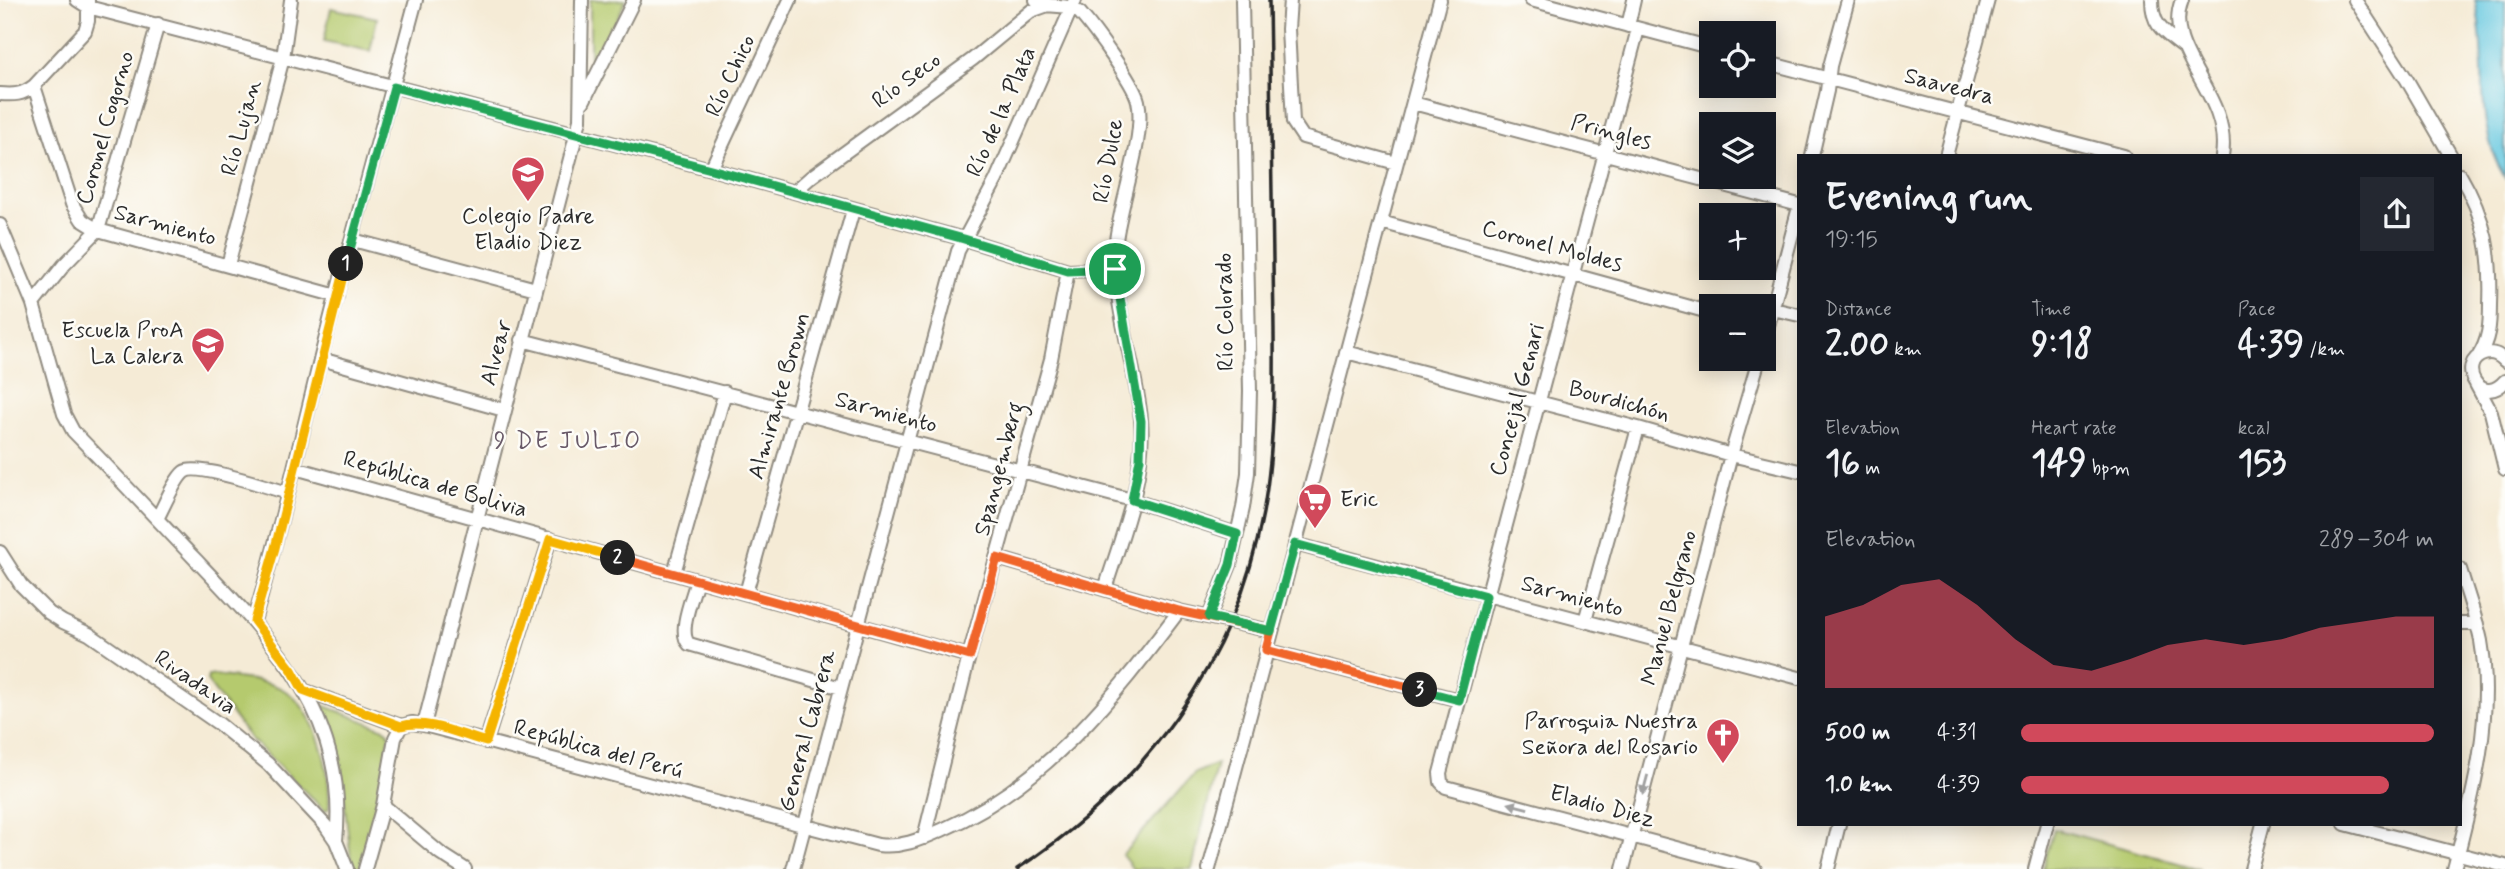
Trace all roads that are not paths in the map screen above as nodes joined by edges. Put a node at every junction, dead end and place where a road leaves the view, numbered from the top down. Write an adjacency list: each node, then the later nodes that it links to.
1 (291, 0): 23 (street, Río Lujan)
2 (416, 0): 27 (street)
3 (582, 0): 30 (street)
4 (634, 0): 30 (street, Alvear)
5 (790, 0): 41 (street, Río Chico)
6 (1242, 0): 88 (street, Río Colorado)
7 (1290, 0): 40 (street)
8 (1440, 0): 29 (street)
9 (1531, 0): 20 (street)
10 (1634, 0): 20 (street, Concejal Genari)
11 (1848, 0): 25 (street)
12 (1988, 0): 31 (street)
13 (2152, 0): 22 (street)
14 (2182, 0): 22 (street)
15 (2355, 0): 39 (street)
16 (85, 2): 19 (street); 26 (street)
17 (1040, 3): 18 (street); 43 (street, Río Seco)
18 (1074, 3): 50 (street, Río de la Plata); 53 (street, Río Dulce)
19 (158, 24): 23 (street); 49 (street, Coronel Cogorno)
20 (1633, 27): 21 (street); 34 (street, Concejal Genari)
21 (1699, 45)
22 (2183, 47): 38 (street)
23 (283, 58): 27 (street); 52 (street, Río Lujan)
24 (1776, 65): 25 (street, Saavedra)
25 (1828, 78): 31 (street, Saavedra); 35 (street)
26 (34, 86): 28 (street); 49 (street, Sarmiento)
27 (394, 87): 32 (street); 51 (street)
28 (0, 94)
29 (1413, 103): 34 (street, Pringles); 40 (street)
30 (581, 105): 32 (street, Alvear)
31 (1958, 111): 33 (street, Saavedra); 36 (street)
32 (576, 135): 41 (street); 56 (street, Alvear)
33 (2084, 150): 37 (street, Saavedra)
34 (1605, 154): 44 (street, Pringles); 55 (street, Concejal Genari)
35 (1812, 154)
36 (1947, 154)
37 (2111, 154)
38 (2222, 154)
39 (2450, 154)
40 (1396, 163): 47 (street)
41 (711, 169): 43 (street)
42 (2462, 178): 63 (street)
43 (794, 192): 45 (street)
44 (1797, 205)
45 (853, 210): 50 (street); 75 (street, Almirante Brown)
46 (1797, 214): 58 (street)
47 (1381, 222): 55 (street, Coronel Moldes); 65 (street)
48 (0, 225): 59 (street)
49 (99, 230): 52 (street, Sarmiento); 59 (street, Coronel Cogorno)
50 (964, 239): 54 (street); 78 (street, General Cabrera)
51 (353, 240): 56 (street); 57 (street)
52 (228, 265): 57 (street, Sarmiento)
53 (1115, 269): 54 (street); 85 (street, Río Dulce)
54 (1068, 271): 82 (street, Spangemberg)
55 (1573, 274): 60 (street, Coronel Moldes); 73 (street, Concejal Genari)
56 (536, 289): 64 (street, Alvear)
57 (337, 296): 67 (street)
58 (1776, 297)
59 (33, 304): 86 (street)
60 (1699, 309)
61 (1776, 310): 62 (street)
62 (1797, 315)
63 (2489, 335): 66 (street); 68 (street)
64 (523, 340): 72 (street, Sarmiento); 74 (street, Alvear)
65 (1346, 352): 73 (street, Bourdichón); 90 (street)
66 (2478, 357): 68 (street); 70 (street)
67 (321, 359): 74 (street); 80 (street)
68 (2503, 359)
69 (1756, 371): 79 (street, Manuel Belgrano)
70 (2475, 383): 71 (street); 76 (street)
71 (2504, 383): 76 (street)
72 (725, 392): 75 (street, Sarmiento); 93 (street)
73 (1539, 402): 77 (street, Bourdichón); 98 (street, Concejal Genari)
74 (504, 410): 87 (street, Alvear)
75 (796, 411): 78 (street, Sarmiento); 97 (street, Almirante Brown)
76 (2491, 412): 81 (street)
77 (1638, 428): 79 (street, Bourdichón); 102 (street)
78 (908, 440): 82 (street, Sarmiento); 103 (street, General Cabrera)
79 (1731, 455): 83 (street, Bourdichón); 107 (street, Manuel Belgrano)
80 (295, 468): 84 (street); 87 (street, República de Bolivia)
81 (2505, 469)
82 (1021, 471): 85 (street, Sarmiento); 92 (street, Spangemberg)
83 (1797, 471)
84 (288, 493): 86 (street); 101 (street)
85 (1132, 500): 88 (street, Sarmiento); 96 (street, Río Dulce)
86 (157, 519): 101 (street)
87 (476, 519): 89 (street, República de Bolivia); 114 (street, Alvear)
88 (1237, 534): 100 (street, Río Colorado)
89 (550, 539): 93 (street, República de Bolivia); 116 (street)
90 (1295, 544): 98 (street, Sarmiento); 106 (street)
91 (0, 552): 126 (street, Rivadavia)
92 (997, 558): 96 (street); 109 (street, Spangemberg)
93 (674, 573): 95 (street, República de Bolivia)
94 (2462, 575): 105 (street)
95 (697, 580): 97 (street, República de Bolivia); 111 (street)
96 (1105, 589): 99 (street)
97 (746, 593): 103 (street, República de Bolivia)
98 (1486, 596): 102 (street, Sarmiento); 113 (street, Concejal Genari)
99 (1179, 611): 100 (street); 125 (street)
100 (1209, 617): 106 (street)
101 (254, 621): 112 (street)
102 (1585, 621): 107 (street, Sarmiento)
103 (858, 624): 109 (street, República de Bolivia); 111 (street, General Cabrera)
104 (2462, 624): 105 (street)
105 (2477, 624): 127 (street)
106 (1271, 631): 108 (street)
107 (1682, 648): 110 (street, Sarmiento); 124 (street, Manuel Belgrano, one-way to 124)
108 (1266, 650): 113 (street); 133 (street)
109 (970, 656): 125 (street, Spangemberg)
110 (1797, 675)
111 (841, 688): 119 (street, General Cabrera)
112 (303, 690): 115 (street, República del Perú); 126 (street)
113 (1459, 700): 117 (street, Concejal Genari)
114 (424, 725): 115 (street, República del Perú); 116 (street, República del Perú)
115 (401, 726): 118 (street)
116 (486, 742): 119 (street, República del Perú)
117 (1441, 782): 124 (street, Eladio Diez, one-way to 117)
118 (383, 805): 130 (street); 131 (street)
119 (804, 826): 125 (street); 132 (street, General Cabrera)
120 (1839, 826): 136 (street)
121 (2046, 826): 137 (street)
122 (2262, 826): 138 (street)
123 (2352, 826): 127 (street)
124 (1632, 836): 134 (street, Manuel Belgrano); 135 (street, Eladio Diez)
125 (924, 838)
126 (336, 841): 129 (street, Rivadavia)
127 (2458, 855): 128 (street); 139 (street)
128 (2505, 866)
129 (347, 869)
130 (365, 869)
131 (465, 869)
132 (793, 869)
133 (1209, 869)
134 (1623, 869)
135 (1755, 869)
136 (1828, 869)
137 (2035, 869)
138 (2251, 869)
139 (2454, 869)

